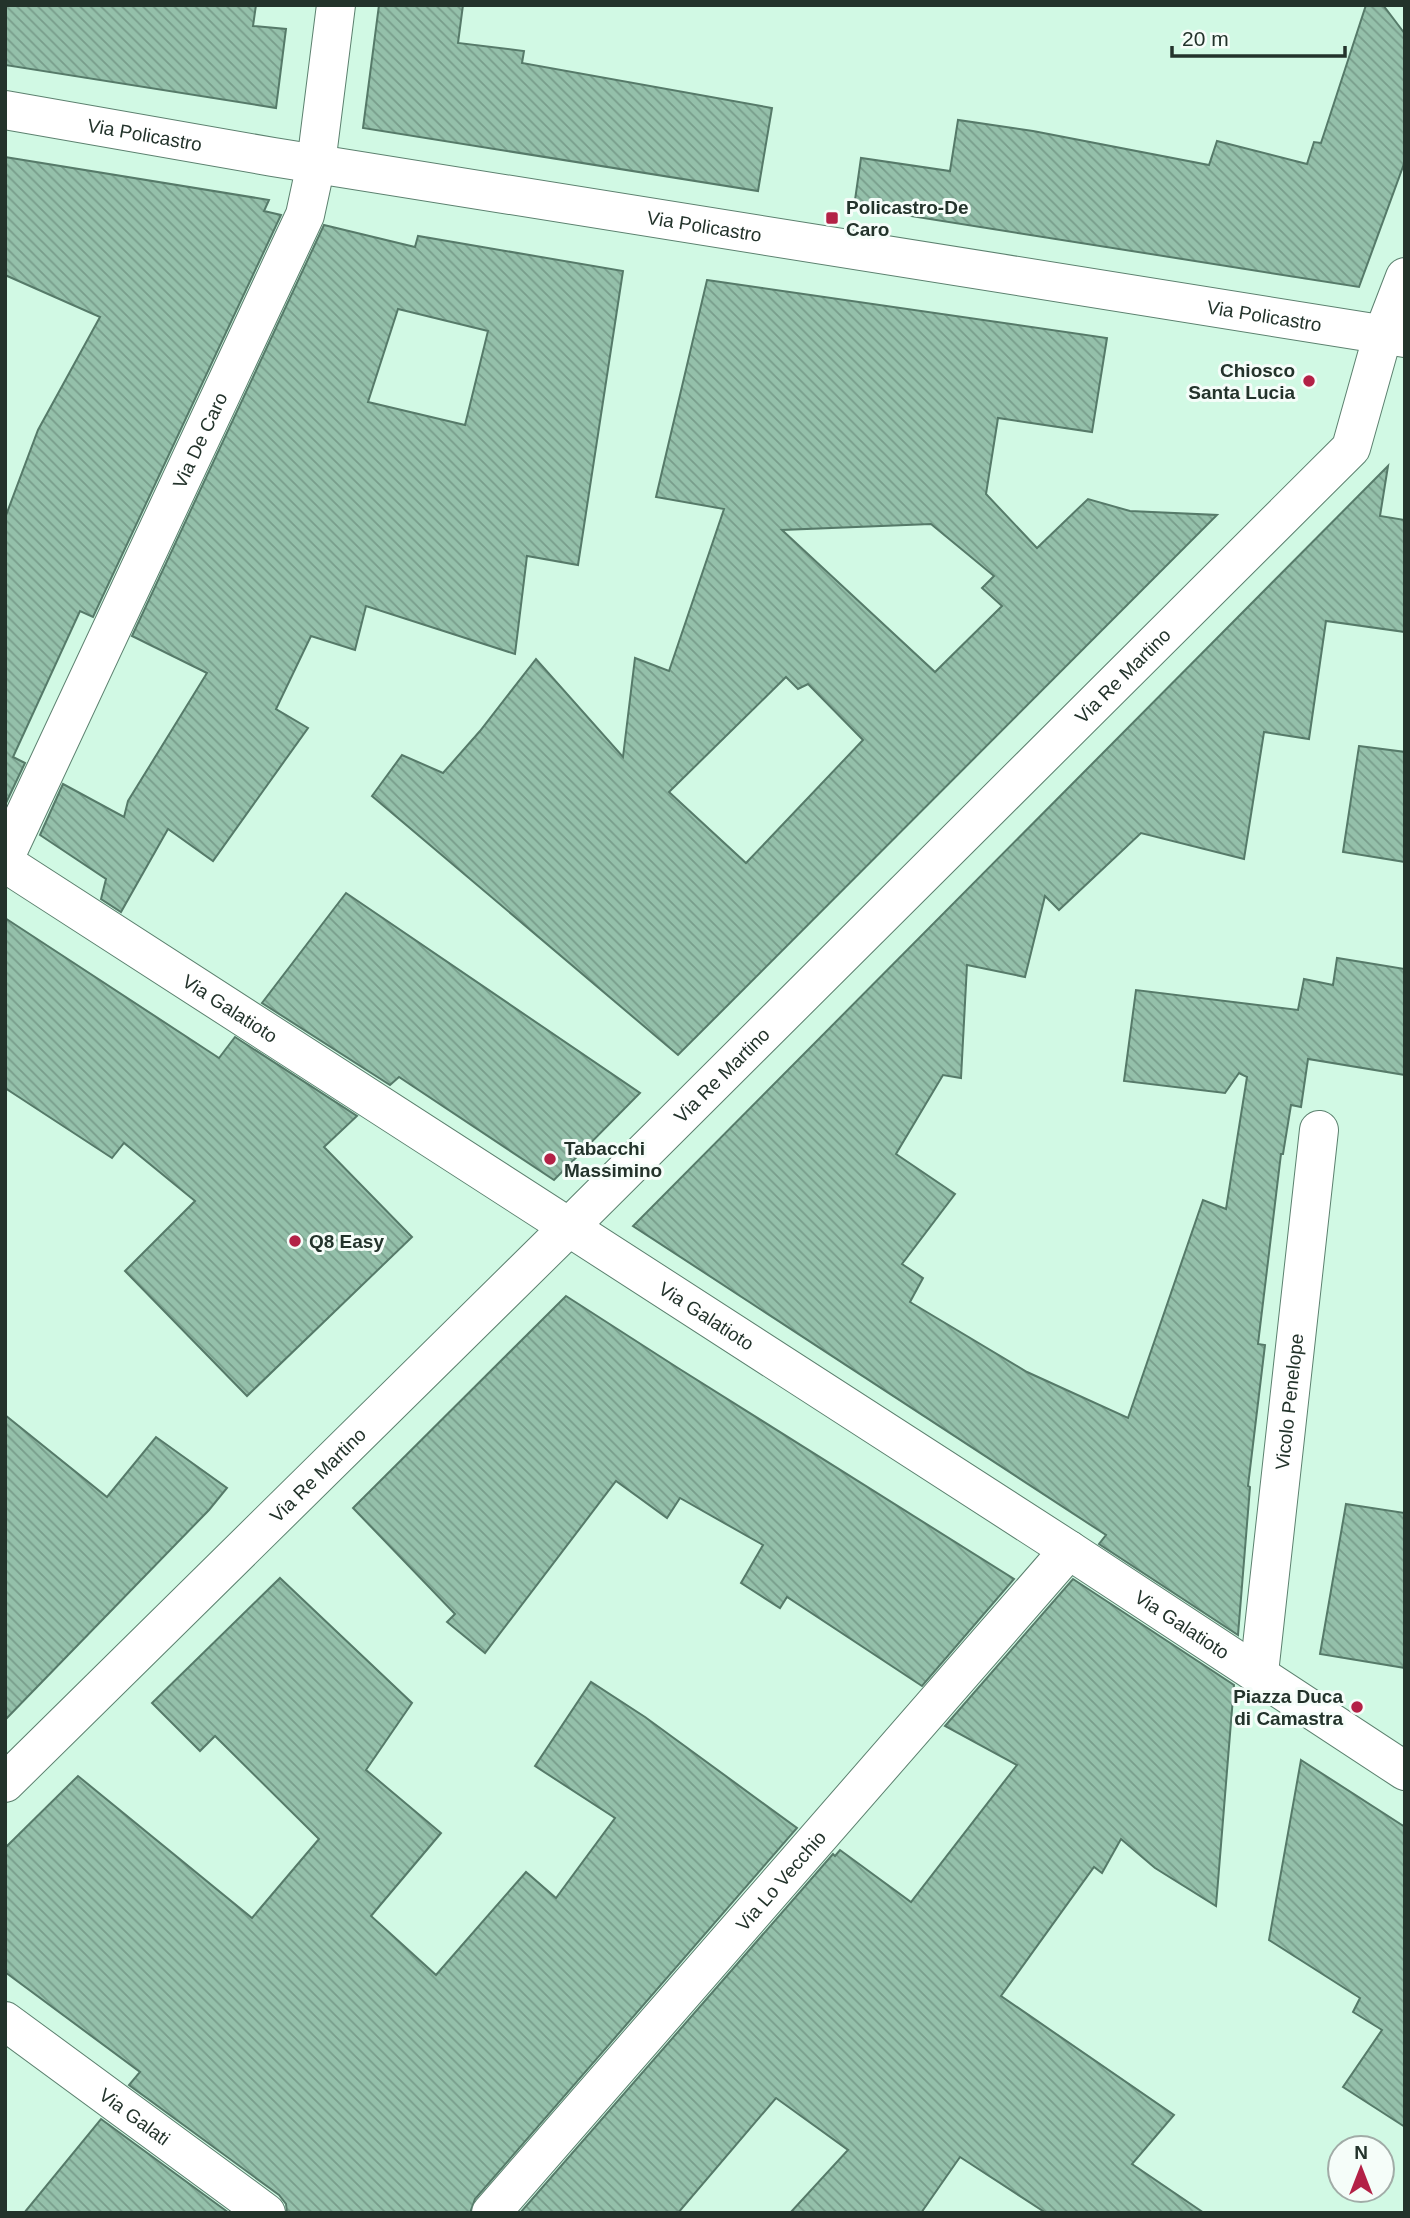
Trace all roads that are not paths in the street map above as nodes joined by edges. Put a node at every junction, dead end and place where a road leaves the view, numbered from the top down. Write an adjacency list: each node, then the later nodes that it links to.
1 (335, 5): 3 (street, Via De Caro)
2 (5, 110): 3 (street, Via Policastro)
3 (316, 164): 5 (street, Via Policastro); 6 (street, Via De Caro)
4 (1405, 277): 5 (street, Via Re Martino)
5 (1394, 336): 9 (street, Via Re Martino)
6 (5, 857)
7 (5, 863): 9 (street, Via Galatioto)
8 (1319, 1130): 11 (street, Vicolo Penelope)
9 (570, 1226): 10 (street, Via Galatioto); 15 (street, Via Re Martino)
10 (1069, 1550): 11 (street, Via Galatioto); 18 (street, Via Lo Vecchio)
11 (1259, 1673): 12 (street, Via Galatioto)
12 (1358, 1741): 13 (street); 14 (street, Via Galatioto)
13 (1405, 1749)
14 (1405, 1771)
15 (5, 1783)
16 (5, 2021): 17 (street, Via Galati)
17 (266, 2213)
18 (491, 2213)

